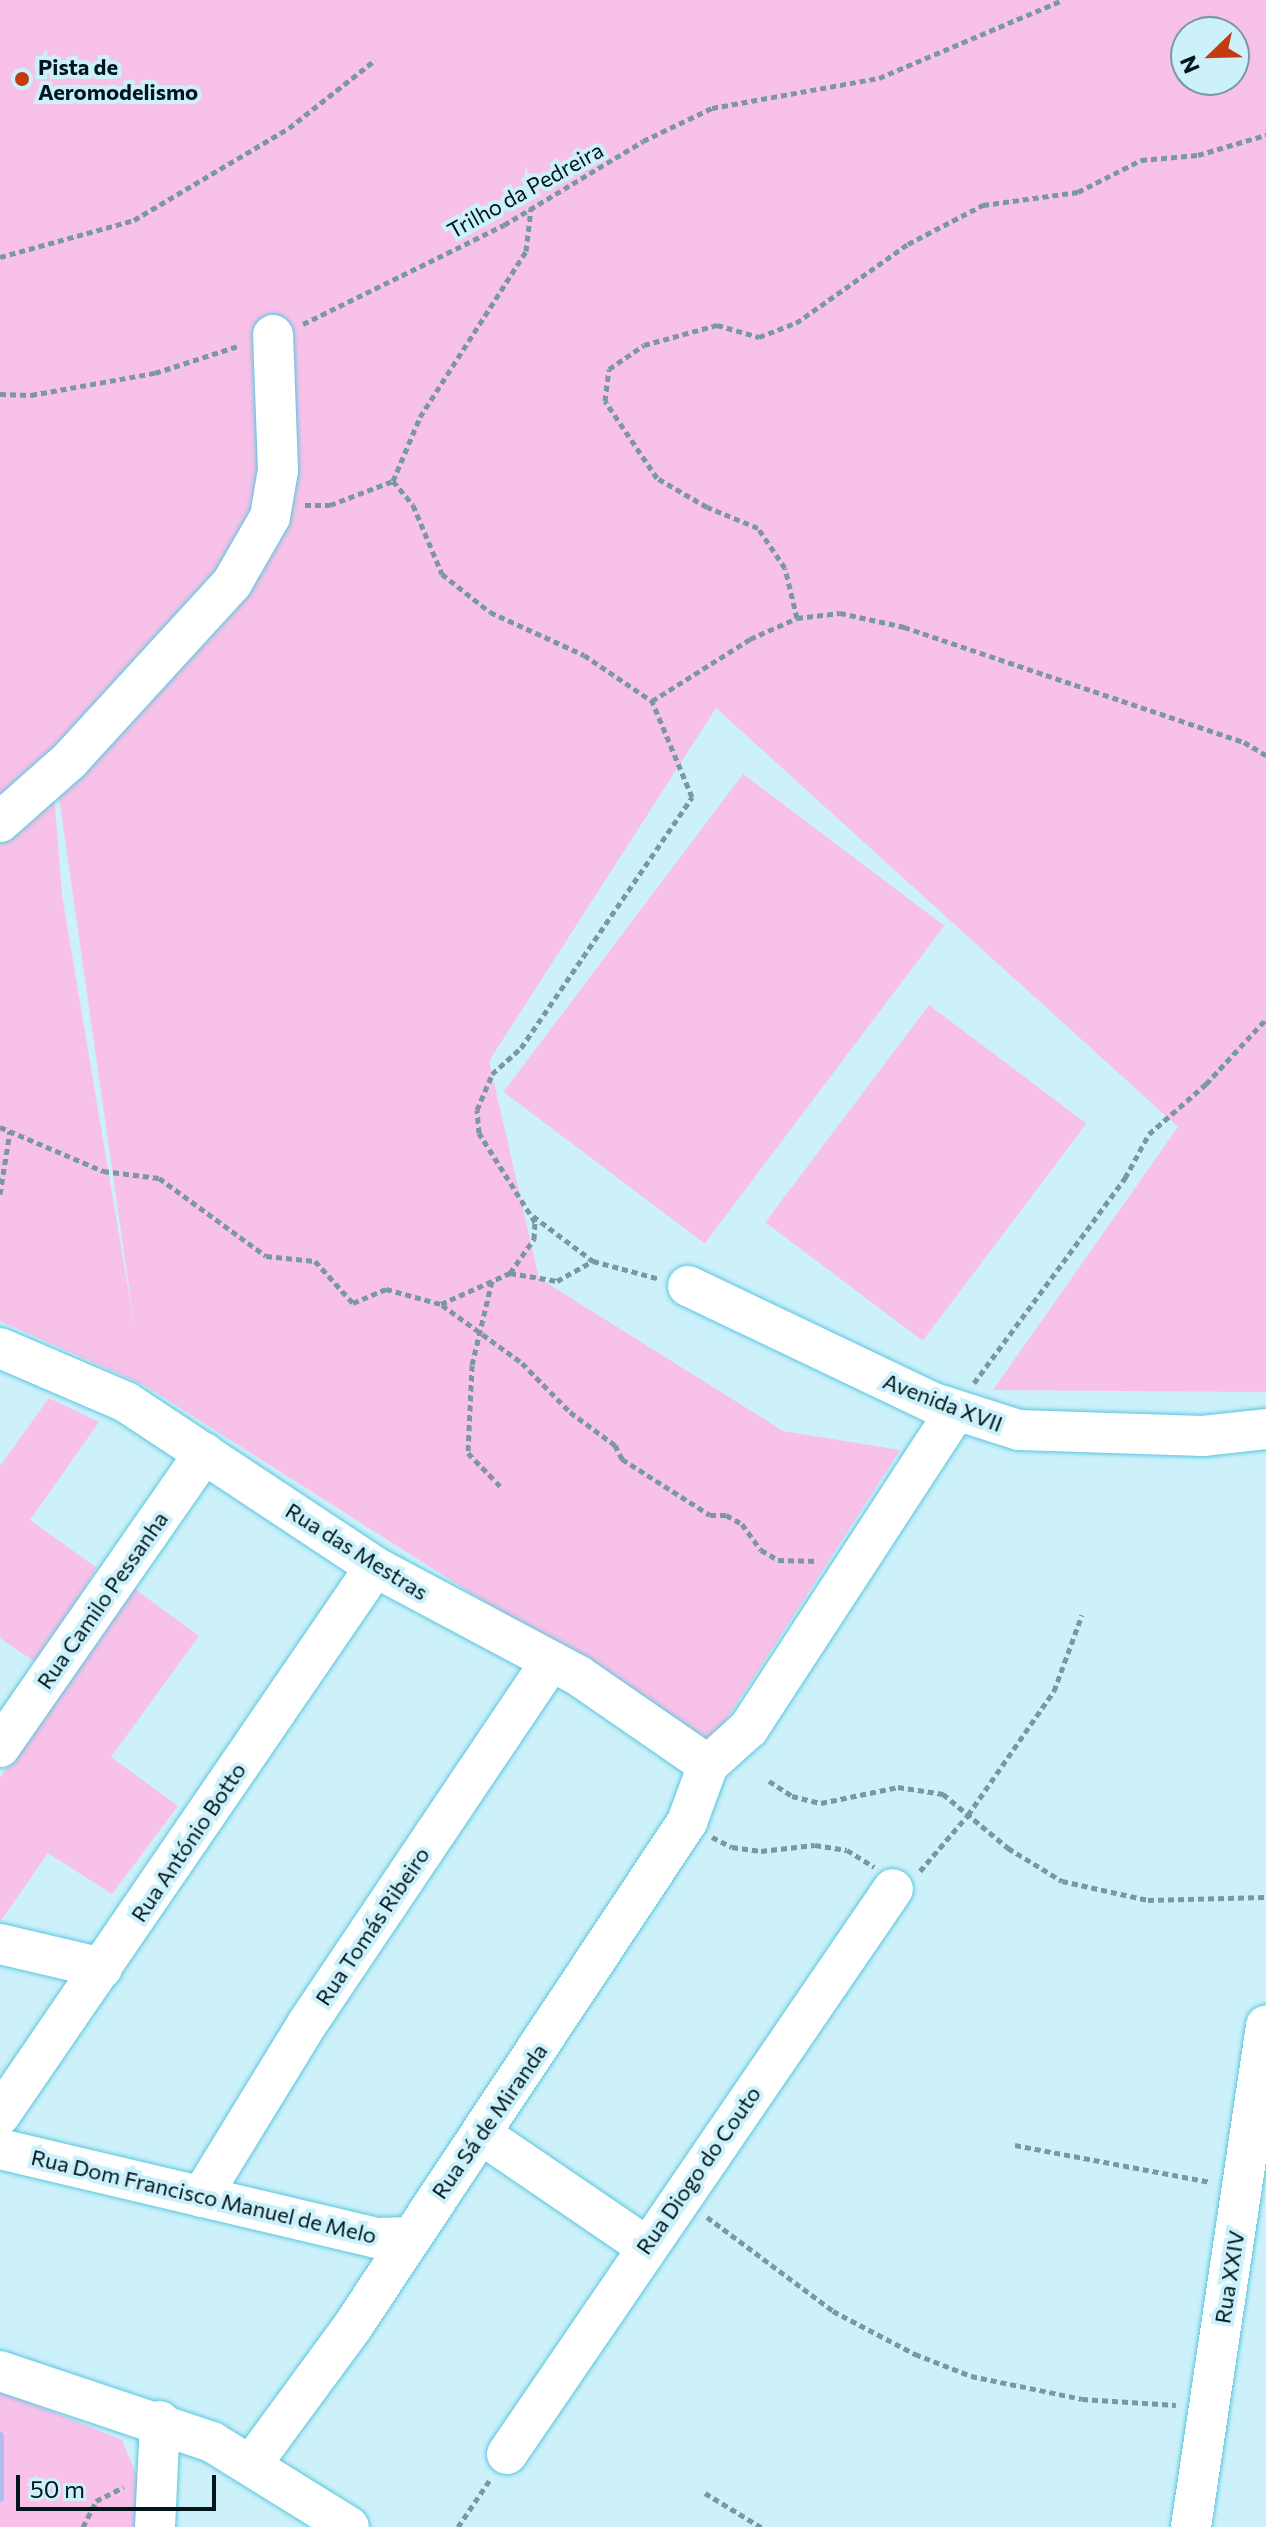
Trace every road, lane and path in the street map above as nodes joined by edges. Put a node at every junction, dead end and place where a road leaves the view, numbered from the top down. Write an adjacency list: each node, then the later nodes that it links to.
1 (1063, 0): 4 (path, Trilho da Pedreira)
2 (375, 60): 5 (path)
3 (1266, 135): 10 (path)
4 (531, 208): 6 (path, Trilho da Pedreira); 8 (path)
5 (0, 257)
6 (273, 335): 7 (path, Trilho da Pedreira); 9 (street)
7 (0, 394)
8 (393, 481): 9 (path); 11 (path)
9 (273, 499): 13 (street)
10 (797, 618): 11 (path); 12 (path)
11 (652, 701): 18 (path)
12 (1266, 755)
13 (0, 822)
14 (1266, 1019): 26 (path)
15 (0, 1127): 16 (path)
16 (10, 1131): 17 (path); 23 (path)
17 (0, 1194)
18 (532, 1215): 19 (path); 20 (path)
19 (593, 1261): 20 (path); 22 (path)
20 (510, 1273): 21 (path)
21 (492, 1281): 23 (path); 24 (path)
22 (688, 1286): 26 (street, Avenida XVII)
23 (441, 1304): 24 (path)
24 (480, 1330): 29 (path); 30 (path)
25 (0, 1348): 28 (street, Rua das Mestras)
26 (944, 1406): 27 (street, Avenida XVII); 30 (street)
27 (1266, 1429)
28 (204, 1453): 31 (street, Rua das Mestras); 34 (street, Rua Camilo Pessanha)
29 (502, 1488)
30 (860, 1555): 35 (street)
31 (375, 1567): 33 (street, Rua das Mestras); 42 (street, Rua António Botto)
32 (1082, 1615): 37 (path)
33 (551, 1661): 35 (street, Rua das Mestras); 51 (street, Rua Tomás Ribeiro)
34 (0, 1747)
35 (708, 1765): 38 (street, Rua Sá de Miranda)
36 (769, 1781): 37 (path)
37 (968, 1815): 39 (path); 40 (path)
38 (687, 1822): 39 (path); 46 (street, Rua Sá de Miranda)
39 (893, 1889): 50 (street, Rua Diogo do Couto)
40 (1266, 1897)
41 (0, 1944): 42 (street)
42 (102, 1968): 44 (street, Rua António Botto)
43 (1266, 2026): 45 (street, Rua XXIV)
44 (0, 2115)
45 (1259, 2124): 49 (street, Rua XXIV)
46 (481, 2134): 52 (street, Rua Sá de Miranda); 53 (street)
47 (1015, 2145): 49 (path)
48 (0, 2149): 51 (street, Rua Dom Francisco Manuel de Melo)
49 (1242, 2187): 55 (street, Rua XXIV)
50 (680, 2196): 53 (street, Rua Diogo do Couto); 55 (path)
51 (201, 2197): 52 (street, Rua Dom Francisco Manuel de Melo)
52 (409, 2237): 58 (street, Rua Sá de Miranda)
53 (645, 2246): 57 (street, Rua Diogo do Couto)
54 (0, 2371): 56 (street)
55 (1209, 2408): 66 (street, Rua XXIV)
56 (160, 2421): 58 (street); 59 (street)
57 (507, 2454): 64 (path)
58 (251, 2465): 63 (street)
59 (157, 2471): 61 (path); 62 (street)
60 (705, 2493): 65 (path)
61 (83, 2527)
62 (155, 2527)
63 (349, 2527)
64 (458, 2527)
65 (761, 2527)
66 (1191, 2527)

